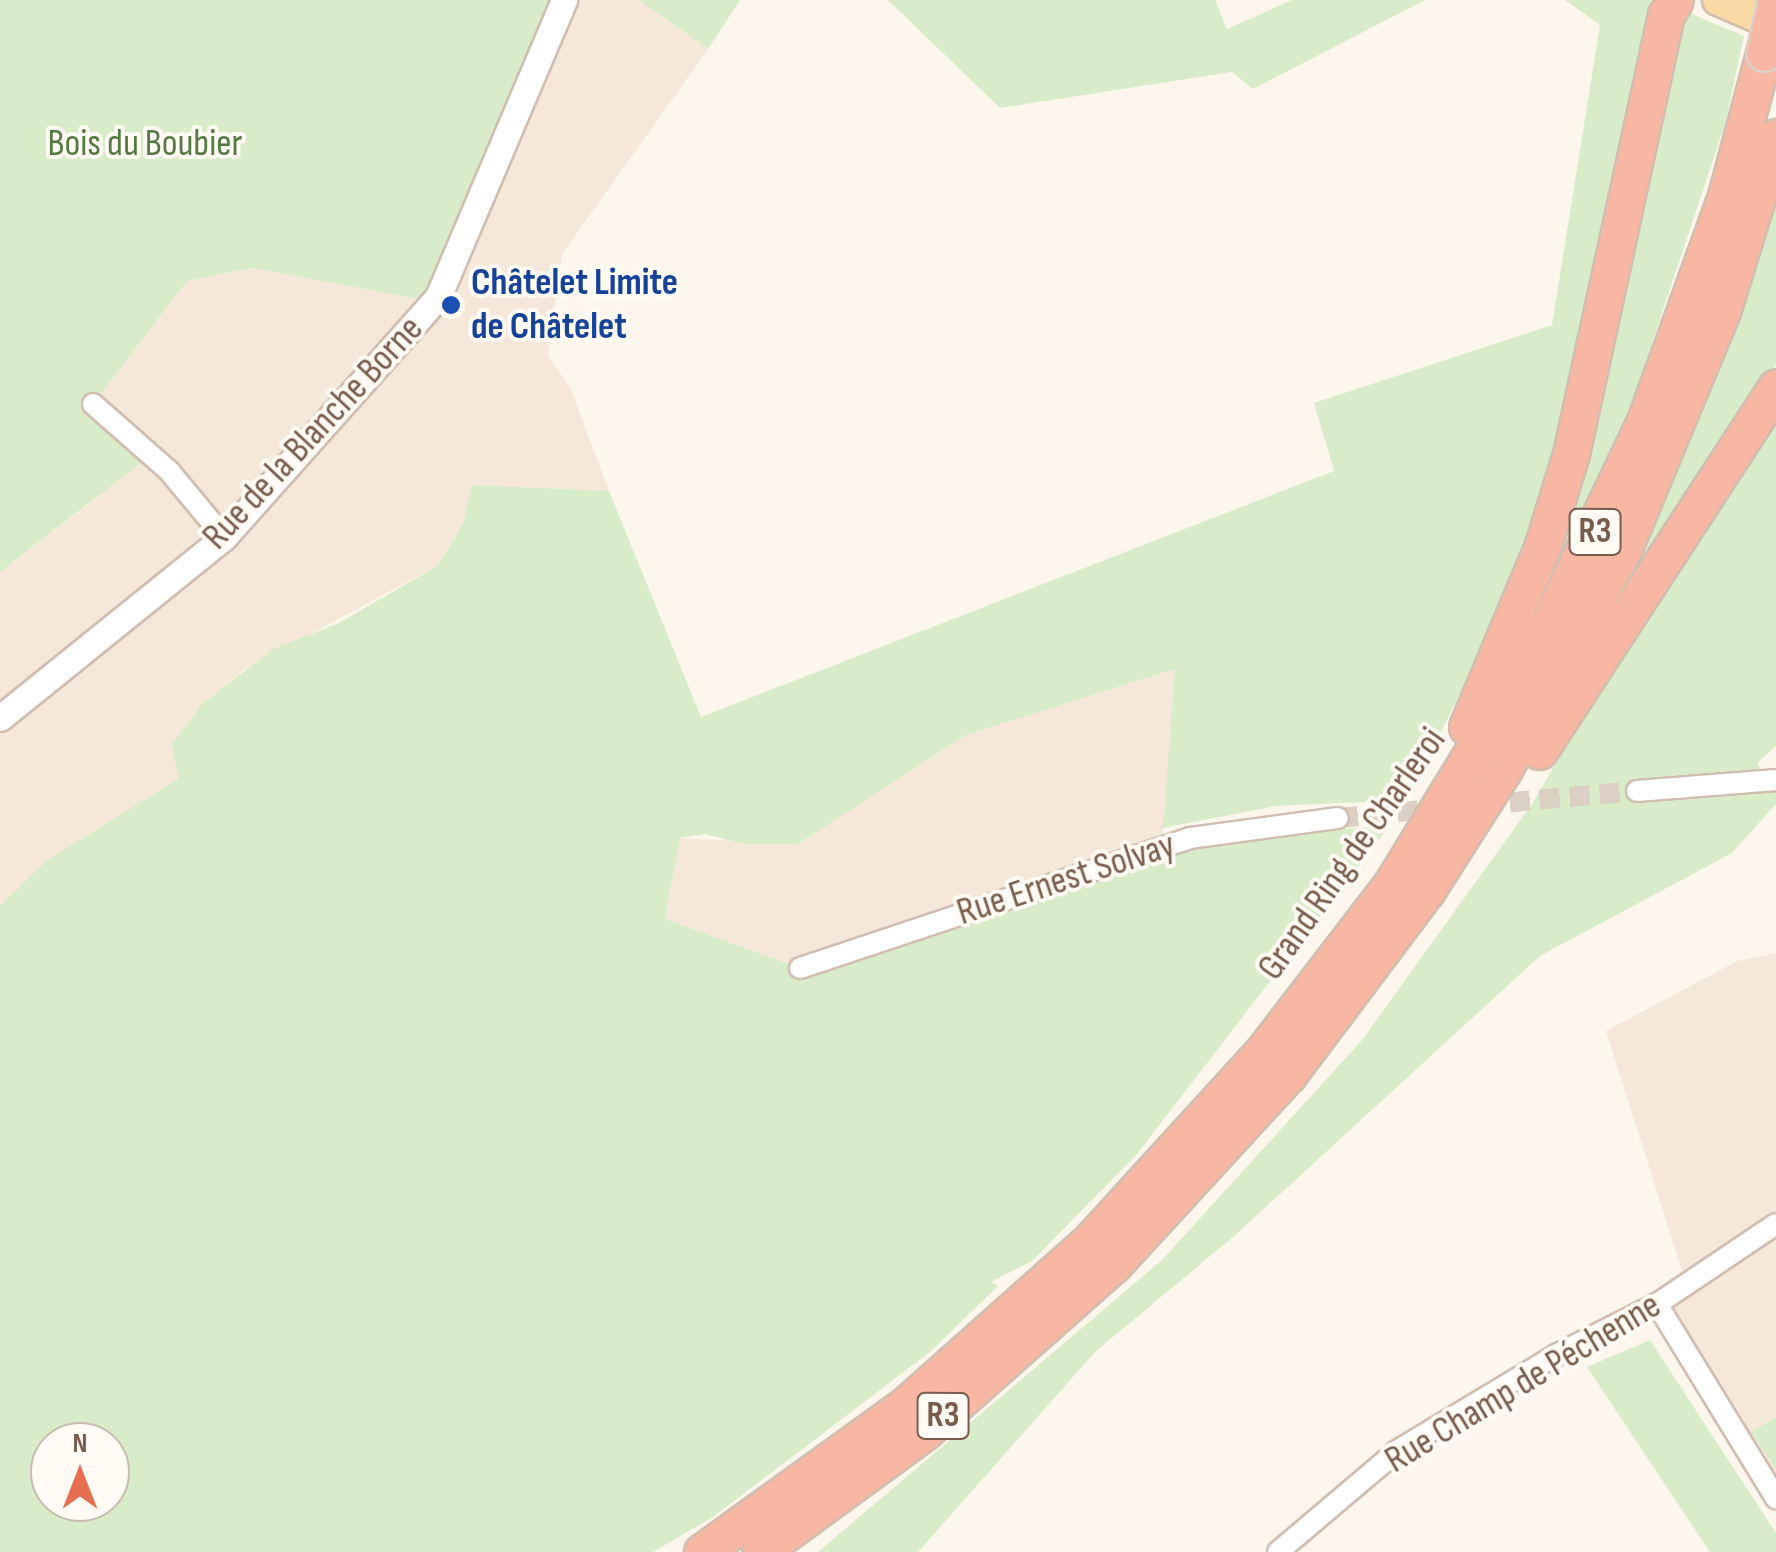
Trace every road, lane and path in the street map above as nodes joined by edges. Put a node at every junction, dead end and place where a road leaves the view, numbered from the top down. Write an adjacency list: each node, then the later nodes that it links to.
1 (564, 0): 9 (street, Rue de la Blanche Borne)
2 (1718, 0): 5 (main road)
3 (1776, 0): 5 (highway, Grand Ring de Charleroi / R3, bridge)
4 (1668, 5): 15 (highway)
5 (1770, 38): 15 (highway, Grand Ring de Charleroi / R3)
6 (1776, 137): 14 (highway, Grand Ring de Charleroi / R3)
7 (1776, 387): 14 (highway)
8 (93, 404): 9 (street)
9 (224, 538): 10 (street, Rue de la Blanche Borne)
10 (0, 718)
11 (1776, 780): 12 (street)
12 (1637, 791)
13 (1338, 818): 16 (street, Rue Ernest Solvay)
14 (1427, 890): 21 (highway, Grand Ring de Charleroi / R3)
15 (1332, 967): 20 (highway, Grand Ring de Charleroi / R3)
16 (800, 968)
17 (1776, 1224): 18 (street, Rue Champ de Péchenne)
18 (1657, 1304): 19 (street); 22 (street, Rue Champ de Péchenne)
19 (1776, 1498)
20 (702, 1552)
21 (760, 1552)
22 (1278, 1552)

